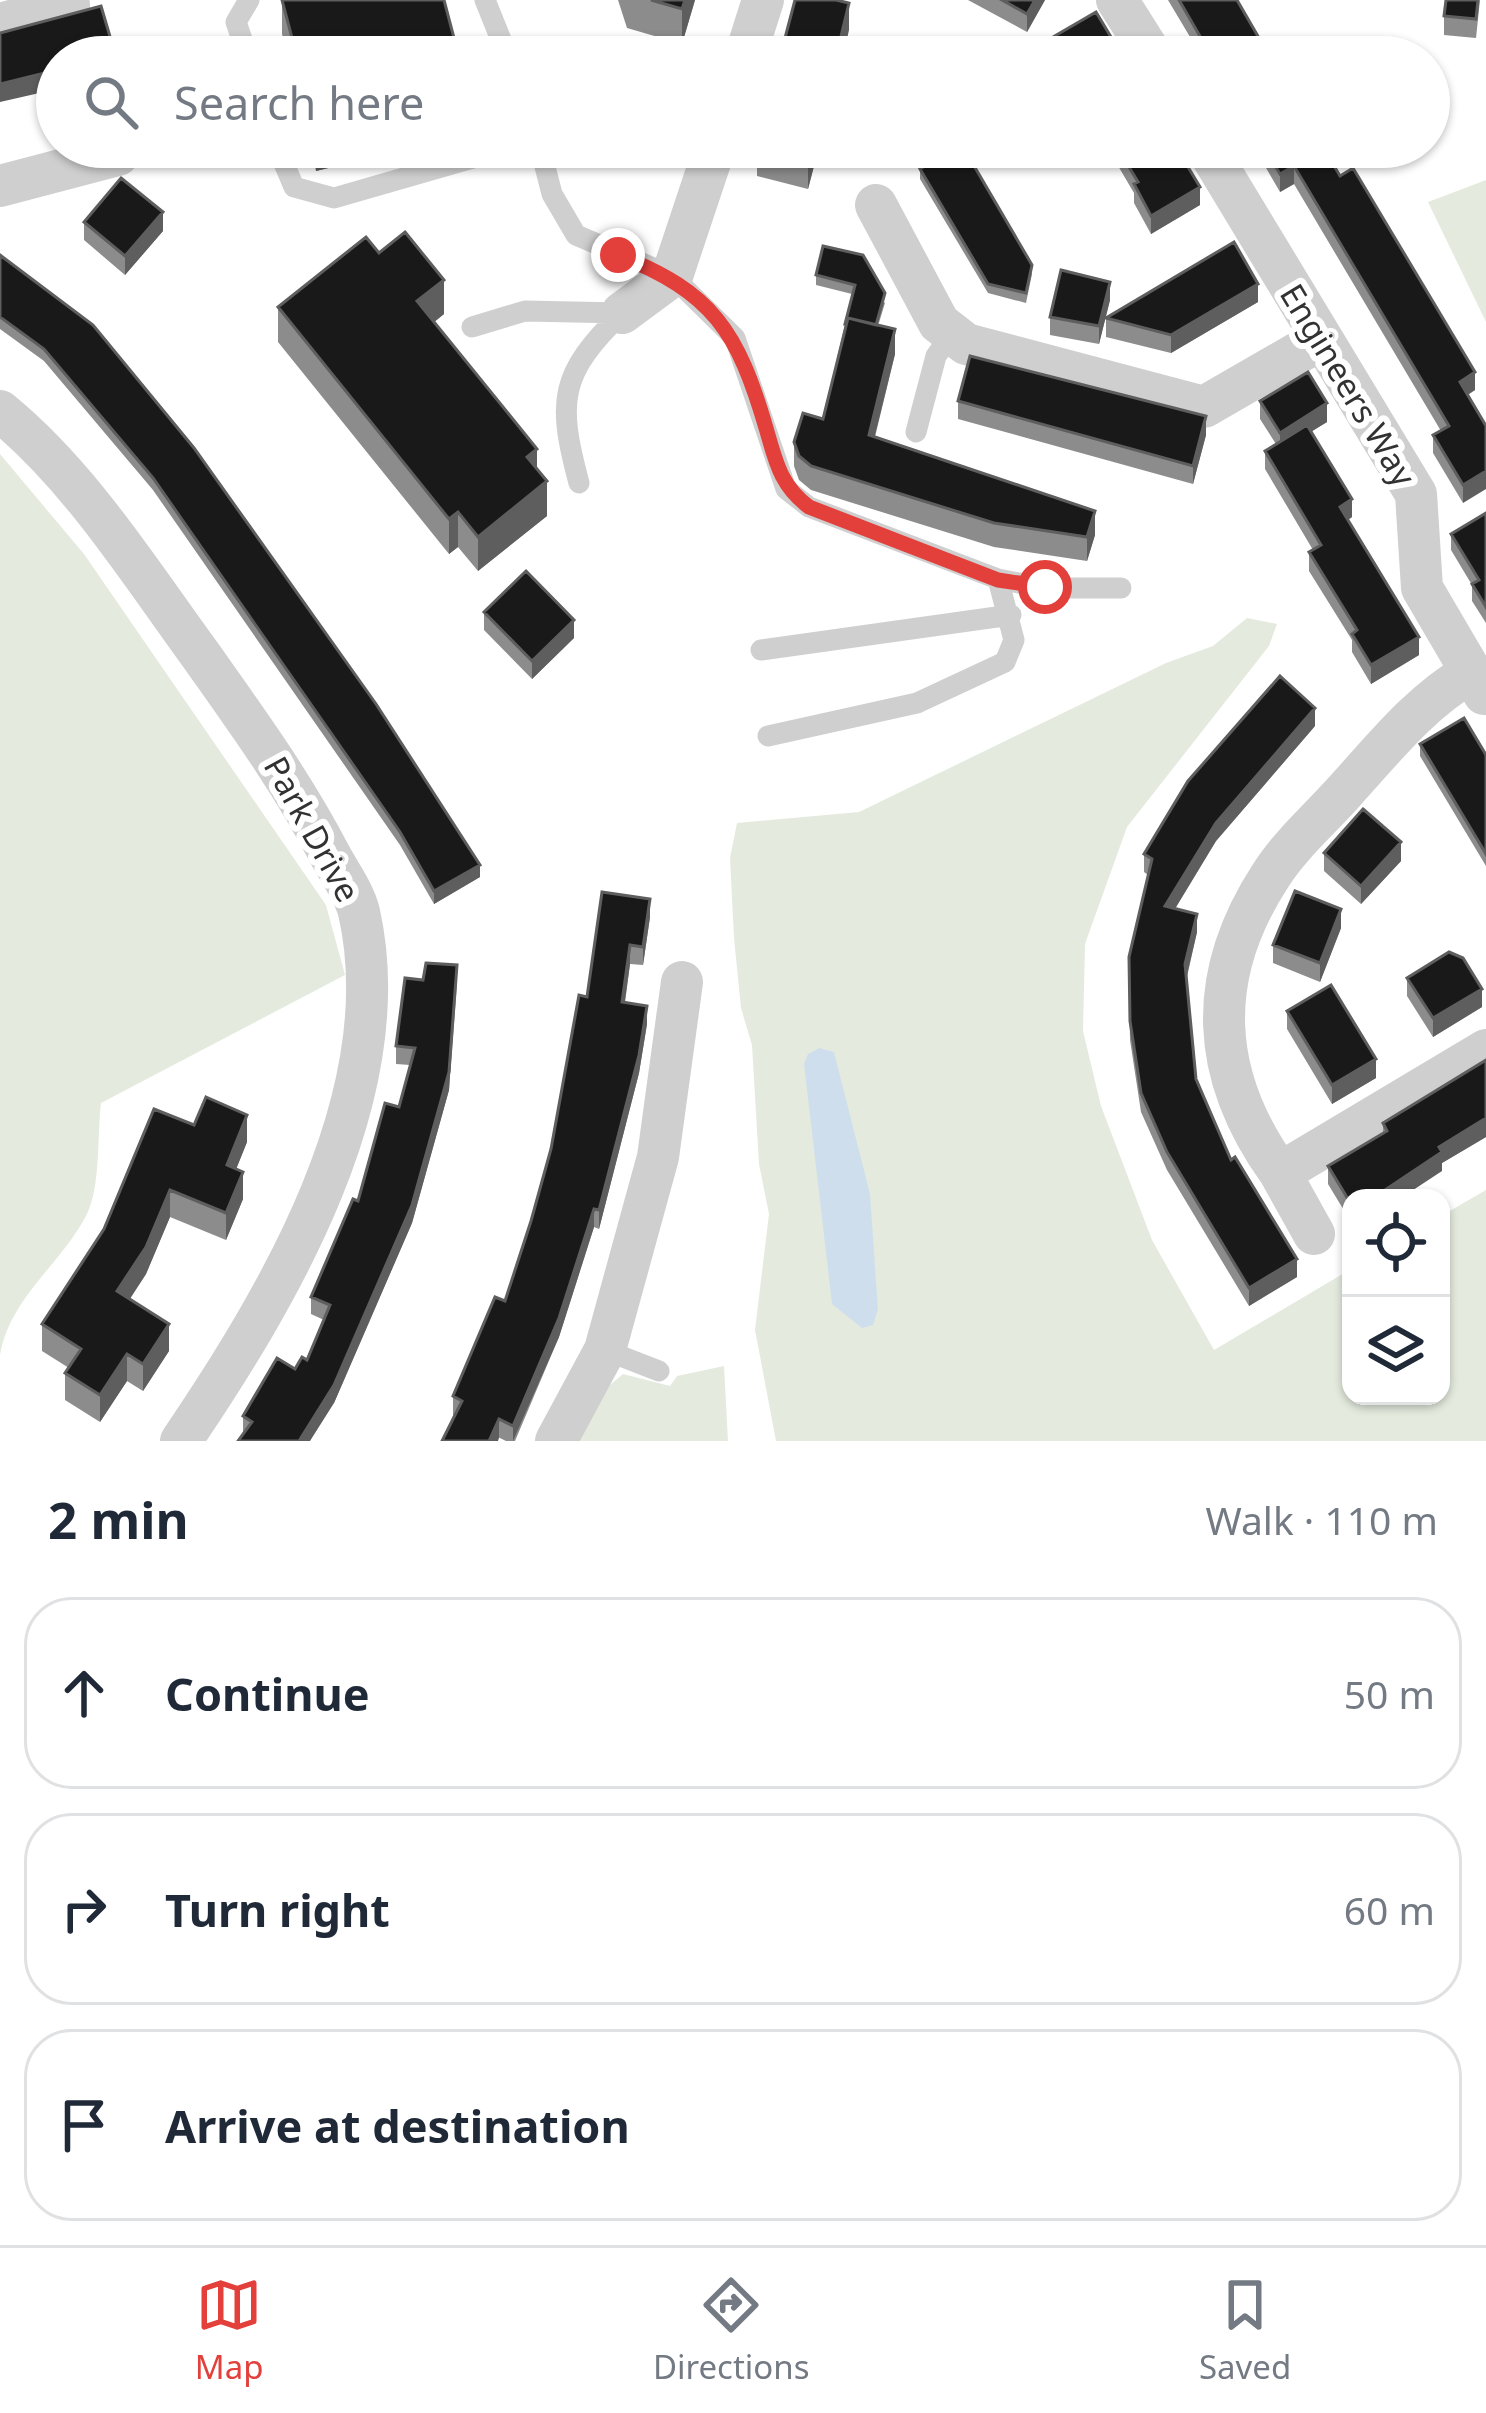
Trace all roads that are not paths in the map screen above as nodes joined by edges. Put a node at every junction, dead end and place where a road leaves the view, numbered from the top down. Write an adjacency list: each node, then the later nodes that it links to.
1 (249, 0): 7 (lane)
2 (485, 0): 8 (lane)
3 (764, 0): 9 (street)
4 (1117, 0): 10 (street)
5 (69, 5): 6 (street)
6 (0, 25)
7 (241, 36)
8 (500, 36)
9 (752, 36)
10 (1140, 36)
11 (69, 168): 17 (street)
12 (286, 168): 13 (lane)
13 (439, 168)
14 (545, 168): 19 (lane)
15 (708, 168): 19 (street)
16 (1218, 168): 23 (street, Engineers Way)
17 (0, 186)
18 (876, 205): 22 (street)
19 (672, 276): 20 (street); 27 (lane)
20 (622, 313): 21 (lane); 26 (lane)
21 (472, 327)
22 (950, 336): 23 (street); 25 (lane)
23 (1320, 340): 31 (street, Engineers Way)
24 (0, 411): 39 (street, Park Drive)
25 (916, 432)
26 (579, 483)
27 (998, 580): 28 (lane); 29 (lane)
28 (1121, 587)
29 (1011, 616): 30 (lane); 32 (lane)
30 (761, 650)
31 (1478, 685): 35 (street)
32 (768, 736)
33 (682, 982): 37 (street)
34 (1486, 1050): 35 (street)
35 (1280, 1173): 36 (street)
36 (1314, 1234)
37 (605, 1350): 38 (lane); 40 (street)
38 (659, 1371)
39 (181, 1441)
40 (556, 1441)

